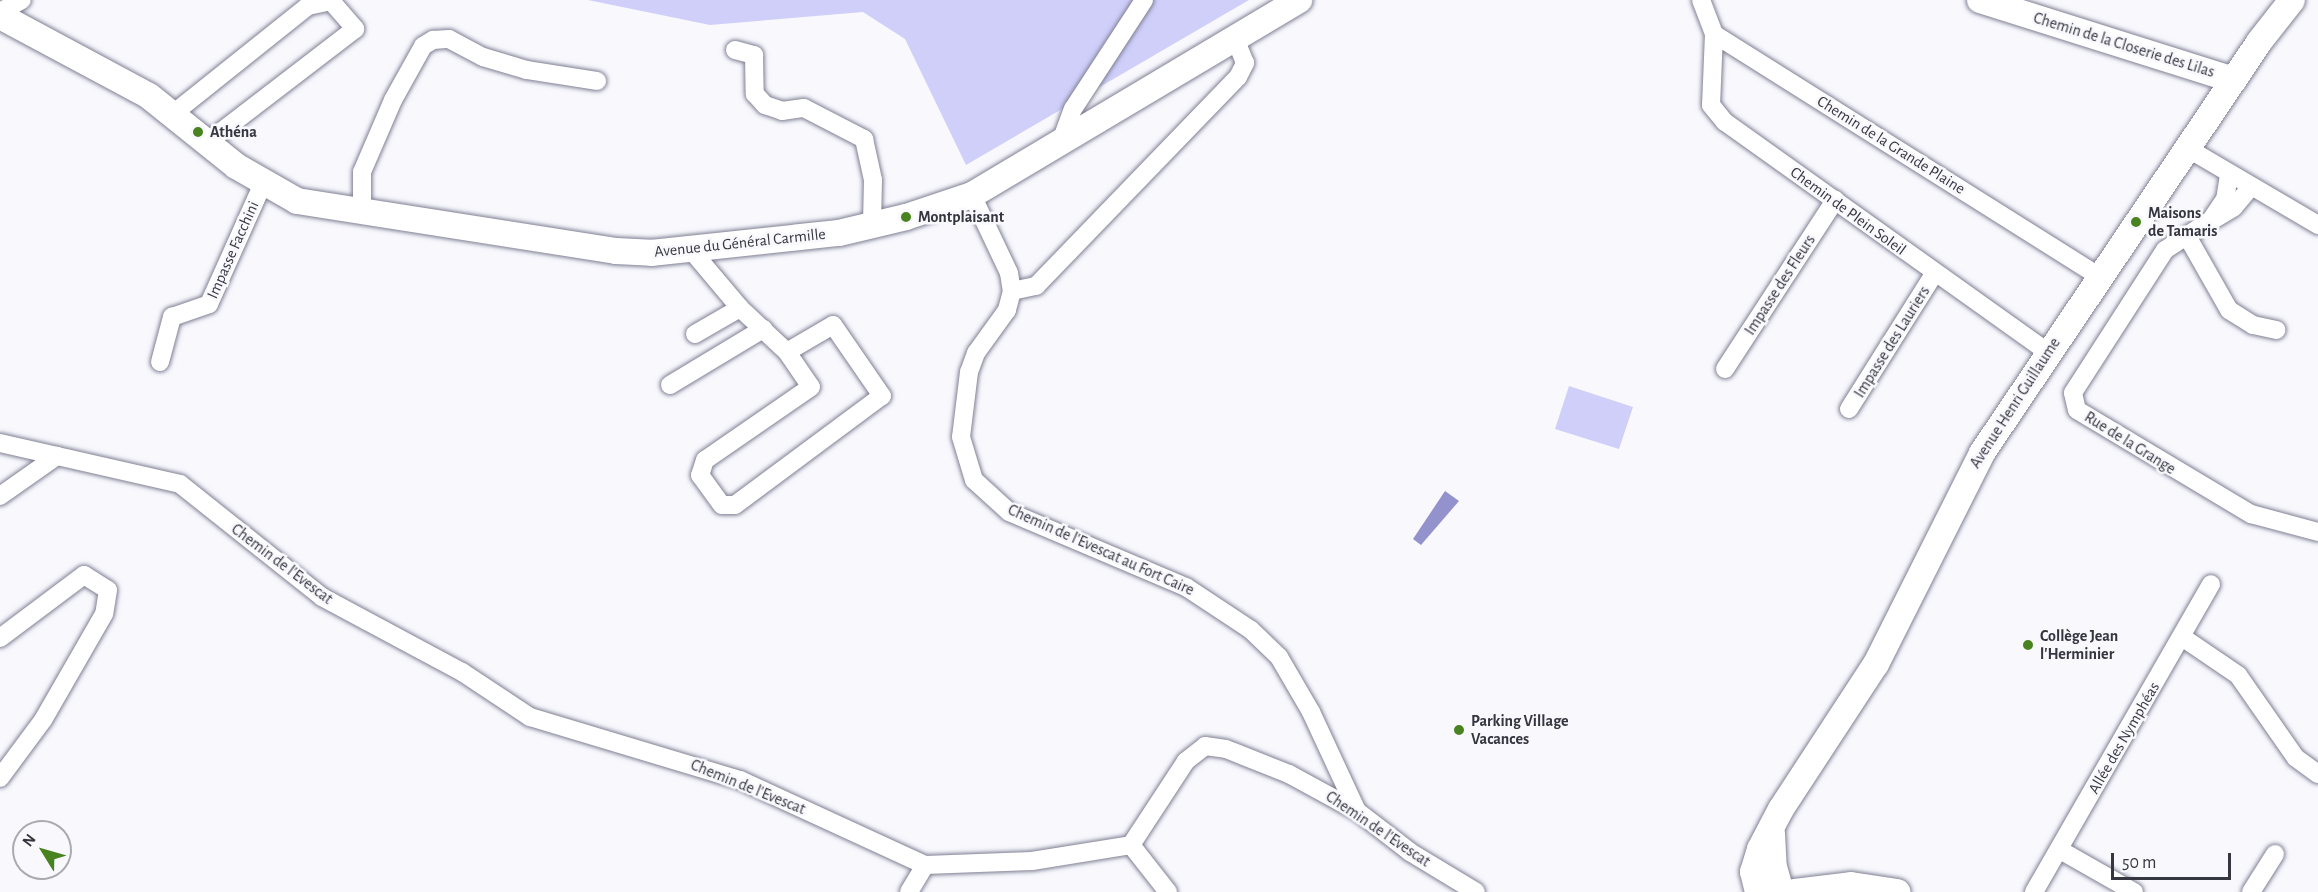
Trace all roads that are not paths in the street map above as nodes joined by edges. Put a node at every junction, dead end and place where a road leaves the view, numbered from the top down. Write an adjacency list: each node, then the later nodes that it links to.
1 (22, 0): 7 (street)
2 (1144, 0): 15 (street)
3 (1299, 0): 9 (street, Avenue du Général Carmille)
4 (1701, 0): 8 (street)
5 (1980, 0): 11 (street, Chemin de la Closerie des Lilas)
6 (2292, 0): 11 (street, Avenue Henri Guillaume)
7 (0, 14): 13 (street, Avenue du Général Carmille)
8 (1714, 34): 21 (street, Chemin de Plein Soleil); 29 (street, Chemin de la Grande Plaine)
9 (1236, 41): 15 (street, Avenue du Général Carmille); 30 (street)
10 (735, 50): 24 (street)
11 (2234, 80): 16 (street, Avenue Henri Guillaume)
12 (597, 81): 22 (street)
13 (174, 113): 14 (street, Avenue du Général Carmille); 14 (street)
14 (208, 142): 18 (street, Avenue du Général Carmille)
15 (1060, 144): 20 (street, Avenue du Général Carmille)
16 (2187, 148): 17 (street); 29 (street, Avenue Henri Guillaume)
17 (2229, 175): 19 (street); 23 (street, Rue de la Grange)
18 (263, 183): 22 (street, Avenue du Général Carmille); 37 (street, Impasse Facchini)
19 (2251, 187): 23 (street); 25 (street)
20 (972, 195): 24 (street, Avenue du Général Carmille); 30 (street)
21 (1835, 200): 28 (street, Chemin de Plein Soleil); 38 (street, Impasse des Fleurs)
22 (362, 211): 27 (street, Avenue du Général Carmille)
23 (2211, 220): 26 (street, Rue de la Grange)
24 (872, 225): 27 (street, Avenue du Général Carmille)
25 (2318, 225)
26 (2187, 237): 33 (street); 44 (street, Rue de la Grange)
27 (692, 251): 31 (street)
28 (1934, 274): 36 (street, Chemin de Plein Soleil); 40 (street, Impasse des Lauriers)
29 (2099, 276): 36 (street, Avenue Henri Guillaume)
30 (1012, 291): 50 (street, Chemin de l'Evescat au Fort Caire)
31 (740, 308): 32 (street); 34 (street)
32 (763, 329): 35 (street); 39 (street)
33 (2276, 330)
34 (695, 334)
35 (787, 352): 35 (street)
36 (2048, 352): 51 (street, Avenue Henri Guillaume)
37 (160, 362)
38 (1725, 369)
39 (670, 385)
40 (1849, 409)
41 (0, 443): 42 (street, Chemin de l'Evescat)
42 (57, 456): 43 (street); 55 (street, Chemin de l'Evescat)
43 (0, 496)
44 (2318, 532)
45 (2211, 584): 46 (street, Allée des Nymphéas)
46 (2182, 637): 48 (street); 53 (street, Allée des Nymphéas)
47 (0, 638): 49 (street)
48 (2318, 774)
49 (0, 778)
50 (1357, 811): 52 (street, Chemin de l'Evescat); 59 (street, Chemin de l'Evescat)
51 (1772, 827): 56 (street, Avenue Henri Guillaume); 60 (street)
52 (1131, 845): 55 (street, Chemin de l'Evescat); 58 (street)
53 (2060, 849): 63 (street, Allée des Nymphéas); 64 (street)
54 (2276, 854): 65 (street)
55 (925, 865): 57 (street)
56 (1752, 886)
57 (909, 892)
58 (1168, 892)
59 (1476, 892)
60 (1781, 892)
61 (1795, 892): 62 (street)
62 (1897, 892)
63 (2034, 892)
64 (2134, 892)
65 (2251, 892)

